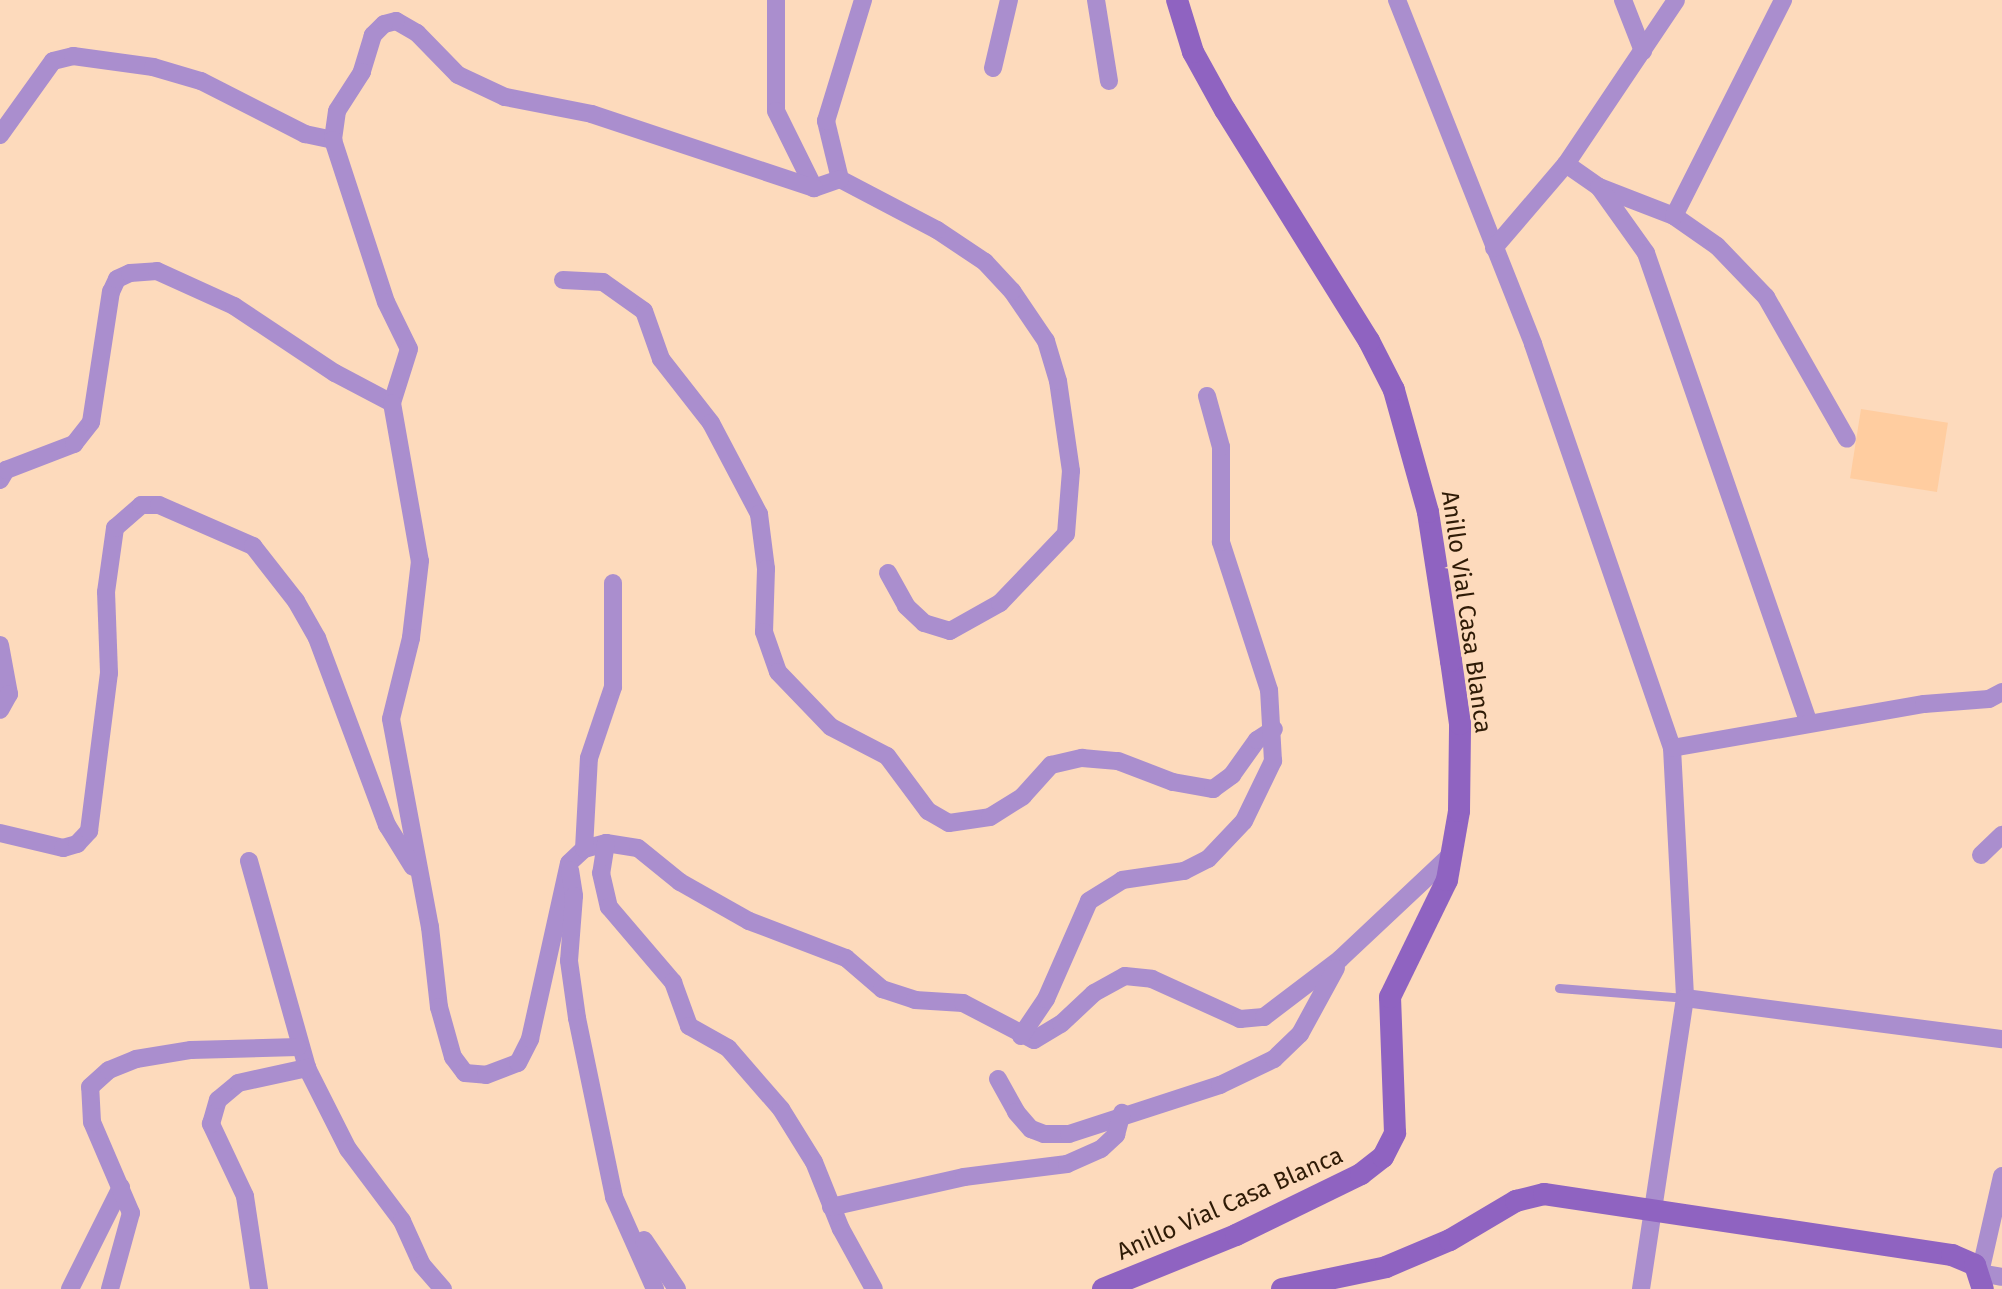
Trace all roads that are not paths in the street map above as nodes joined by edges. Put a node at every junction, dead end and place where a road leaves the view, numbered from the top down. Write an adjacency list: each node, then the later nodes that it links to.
1 (776, 0): 18 (street)
2 (863, 0): 16 (street)
3 (1009, 0): 11 (street)
4 (1096, 0): 12 (street)
5 (1397, 0): 20 (street)
6 (1623, 0): 10 (street)
7 (1676, 0): 10 (street)
8 (1783, 0): 19 (street)
9 (1183, 5): 38 (main road, Anillo Vial Casa Blanca)
10 (1643, 51): 15 (street)
11 (993, 68)
12 (1109, 81)
13 (0, 135): 14 (street)
14 (333, 140): 18 (street); 23 (street)
15 (1566, 164): 17 (street); 20 (street)
16 (840, 179): 18 (street); 26 (street)
17 (1599, 187): 19 (street); 31 (street)
18 (814, 188)
19 (1674, 216): 24 (street)
20 (1494, 248): 33 (street)
21 (563, 280): 32 (street)
22 (1207, 396): 32 (street)
23 (392, 403): 25 (street); 42 (street)
24 (1847, 439)
25 (0, 480)
26 (888, 573)
27 (613, 583): 37 (street)
28 (0, 645): 30 (street)
29 (2002, 692): 31 (street)
30 (0, 710)
31 (1809, 723): 33 (street)
32 (1274, 729): 46 (street)
33 (1672, 748): 45 (street)
34 (0, 833): 42 (street)
35 (2002, 835): 39 (street)
36 (606, 843): 37 (street); 46 (street); 54 (street)
37 (584, 849): 41 (street)
38 (1453, 853): 43 (street); 66 (main road, Anillo Vial Casa Blanca)
39 (1981, 855)
40 (249, 861): 48 (street)
41 (569, 863): 42 (street); 56 (street)
42 (418, 875)
43 (1340, 959): 46 (street); 51 (street)
44 (1559, 988): 45 (lane)
45 (1685, 998): 47 (street); 55 (street)
46 (1021, 1036)
47 (2002, 1039)
48 (298, 1047): 49 (street); 53 (street)
49 (307, 1068): 61 (street); 62 (street)
50 (998, 1079): 51 (street)
51 (1122, 1113): 54 (street)
52 (2002, 1176): 57 (street)
53 (121, 1187): 59 (street); 60 (street)
54 (831, 1207): 65 (street)
55 (1653, 1210): 57 (main road); 58 (main road); 68 (street)
56 (629, 1229): 63 (street); 64 (street)
57 (1988, 1280)
58 (1320, 1285): 67 (main road)
59 (70, 1289)
60 (110, 1289)
61 (259, 1289)
62 (443, 1289)
63 (655, 1289)
64 (677, 1289)
65 (874, 1289)
66 (1103, 1289)
67 (1282, 1289)
68 (1641, 1289)

